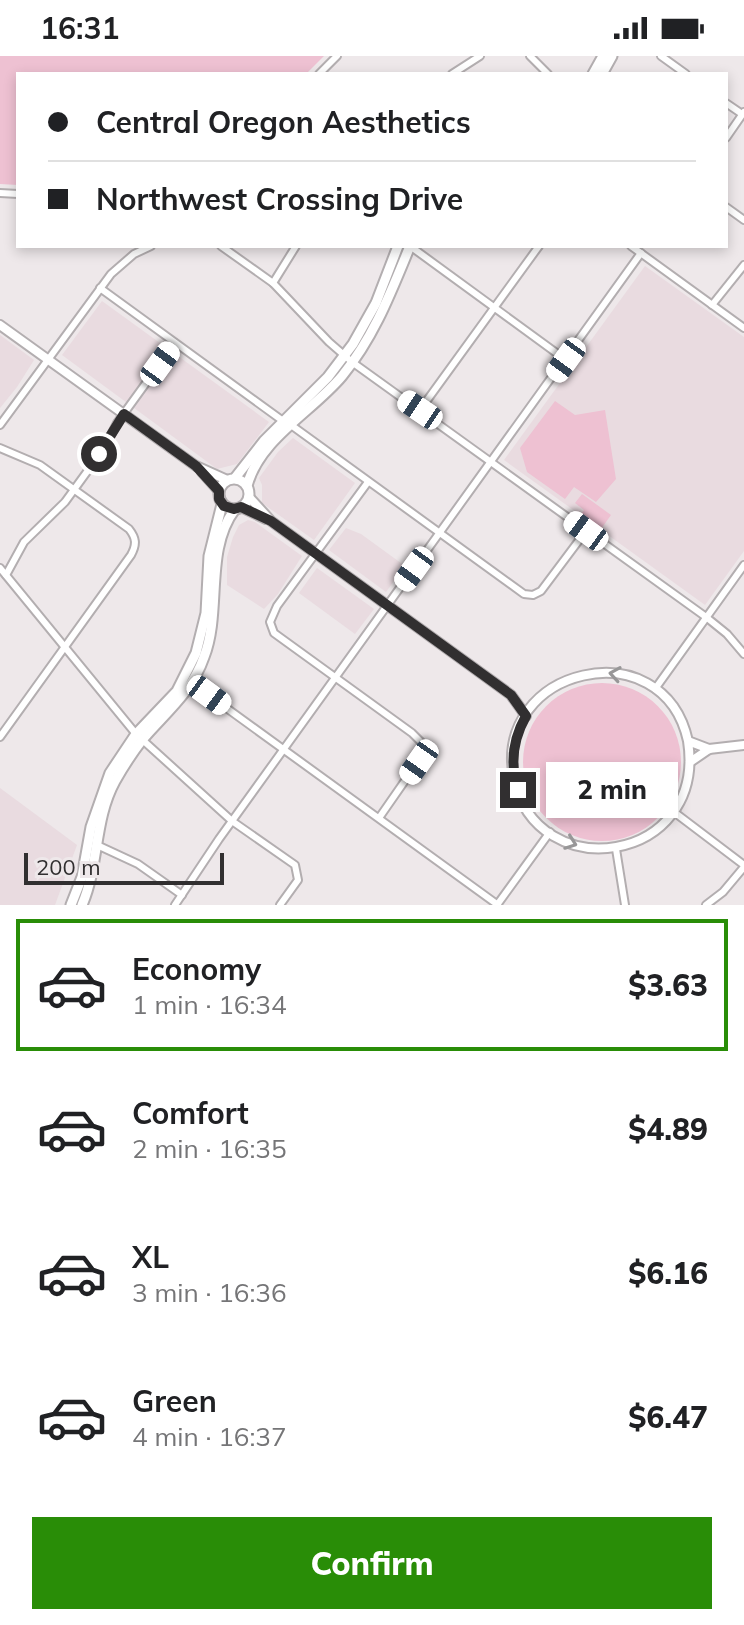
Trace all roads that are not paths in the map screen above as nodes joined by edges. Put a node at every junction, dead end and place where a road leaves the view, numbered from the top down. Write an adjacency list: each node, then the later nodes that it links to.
1 (337, 56): 5 (street)
2 (480, 56): 6 (street)
3 (530, 56): 7 (street)
4 (665, 57): 8 (street)
5 (321, 72)
6 (455, 72)
7 (546, 72)
8 (684, 72)
9 (743, 113): 10 (street)
10 (728, 135)
11 (148, 248): 22 (street)
12 (224, 248): 21 (street)
13 (295, 248): 21 (street)
14 (397, 248): 29 (main road)
15 (409, 248): 29 (main road)
16 (413, 248): 24 (street)
17 (538, 248): 24 (street)
18 (634, 248): 19 (street)
19 (641, 253): 23 (street); 30 (street)
20 (744, 265): 23 (street)
21 (273, 283): 29 (street)
22 (100, 288): 27 (street); 28 (street)
23 (712, 305): 26 (street)
24 (494, 308): 30 (street); 31 (street)
25 (0, 325): 28 (street)
26 (744, 328)
27 (175, 343): 32 (street); 33 (street)
28 (48, 359): 32 (street); 34 (street)
29 (348, 359): 31 (street); 33 (main road)
30 (566, 360): 36 (street)
31 (420, 410): 36 (street)
32 (124, 414): 37 (street); 41 (street)
33 (287, 423): 38 (main road); 39 (street); 40 (main road)
34 (0, 425)
35 (0, 448): 41 (street)
36 (492, 461): 47 (street); 48 (street)
37 (196, 466): 38 (street); 42 (street)
38 (231, 479): 40 (main road); 42 (main road)
39 (368, 482): 48 (street); 49 (street)
40 (247, 486): 43 (main road)
41 (74, 489): 52 (street); 55 (street)
42 (219, 491): 44 (main road)
43 (249, 497): 45 (main road); 46 (street)
44 (222, 504): 45 (main road); 64 (main road)
45 (238, 508): 46 (street); 58 (main road)
46 (271, 521): 49 (street)
47 (586, 531): 48 (street); 54 (street)
48 (440, 534): 53 (street)
49 (316, 554): 53 (street); 57 (street)
50 (744, 565): 54 (street)
51 (0, 568): 52 (street)
52 (6, 575): 55 (street)
53 (388, 606): 57 (street); 60 (street)
54 (706, 617): 56 (street); 59 (street)
55 (65, 647): 63 (street); 64 (street)
56 (744, 654)
57 (336, 678): 68 (street); 71 (street)
58 (192, 683): 64 (main road); 68 (street)
59 (655, 689): 61 (street, one-way to 61); 65 (street)
60 (511, 695): 61 (street); 62 (street)
61 (537, 701): 62 (street)
62 (526, 716): 73 (street)
63 (0, 737)
64 (139, 737): 72 (street); 74 (main road); 78 (main road)
65 (688, 741): 67 (street); 69 (street)
66 (744, 745): 67 (street)
67 (709, 749): 69 (street)
68 (284, 750): 71 (street); 72 (street)
69 (690, 762): 70 (street)
70 (674, 812): 75 (street); 76 (street)
71 (379, 818): 82 (street)
72 (232, 821): 77 (street); 81 (street)
73 (550, 832): 75 (street, one-way to 75); 82 (street)
74 (97, 845): 77 (street); 79 (main road)
75 (616, 849): 83 (street)
76 (744, 866): 84 (street)
77 (182, 895): 80 (street)
78 (71, 905)
79 (82, 905)
80 (175, 905)
81 (280, 905)
82 (498, 905)
83 (625, 905)
84 (706, 905)

